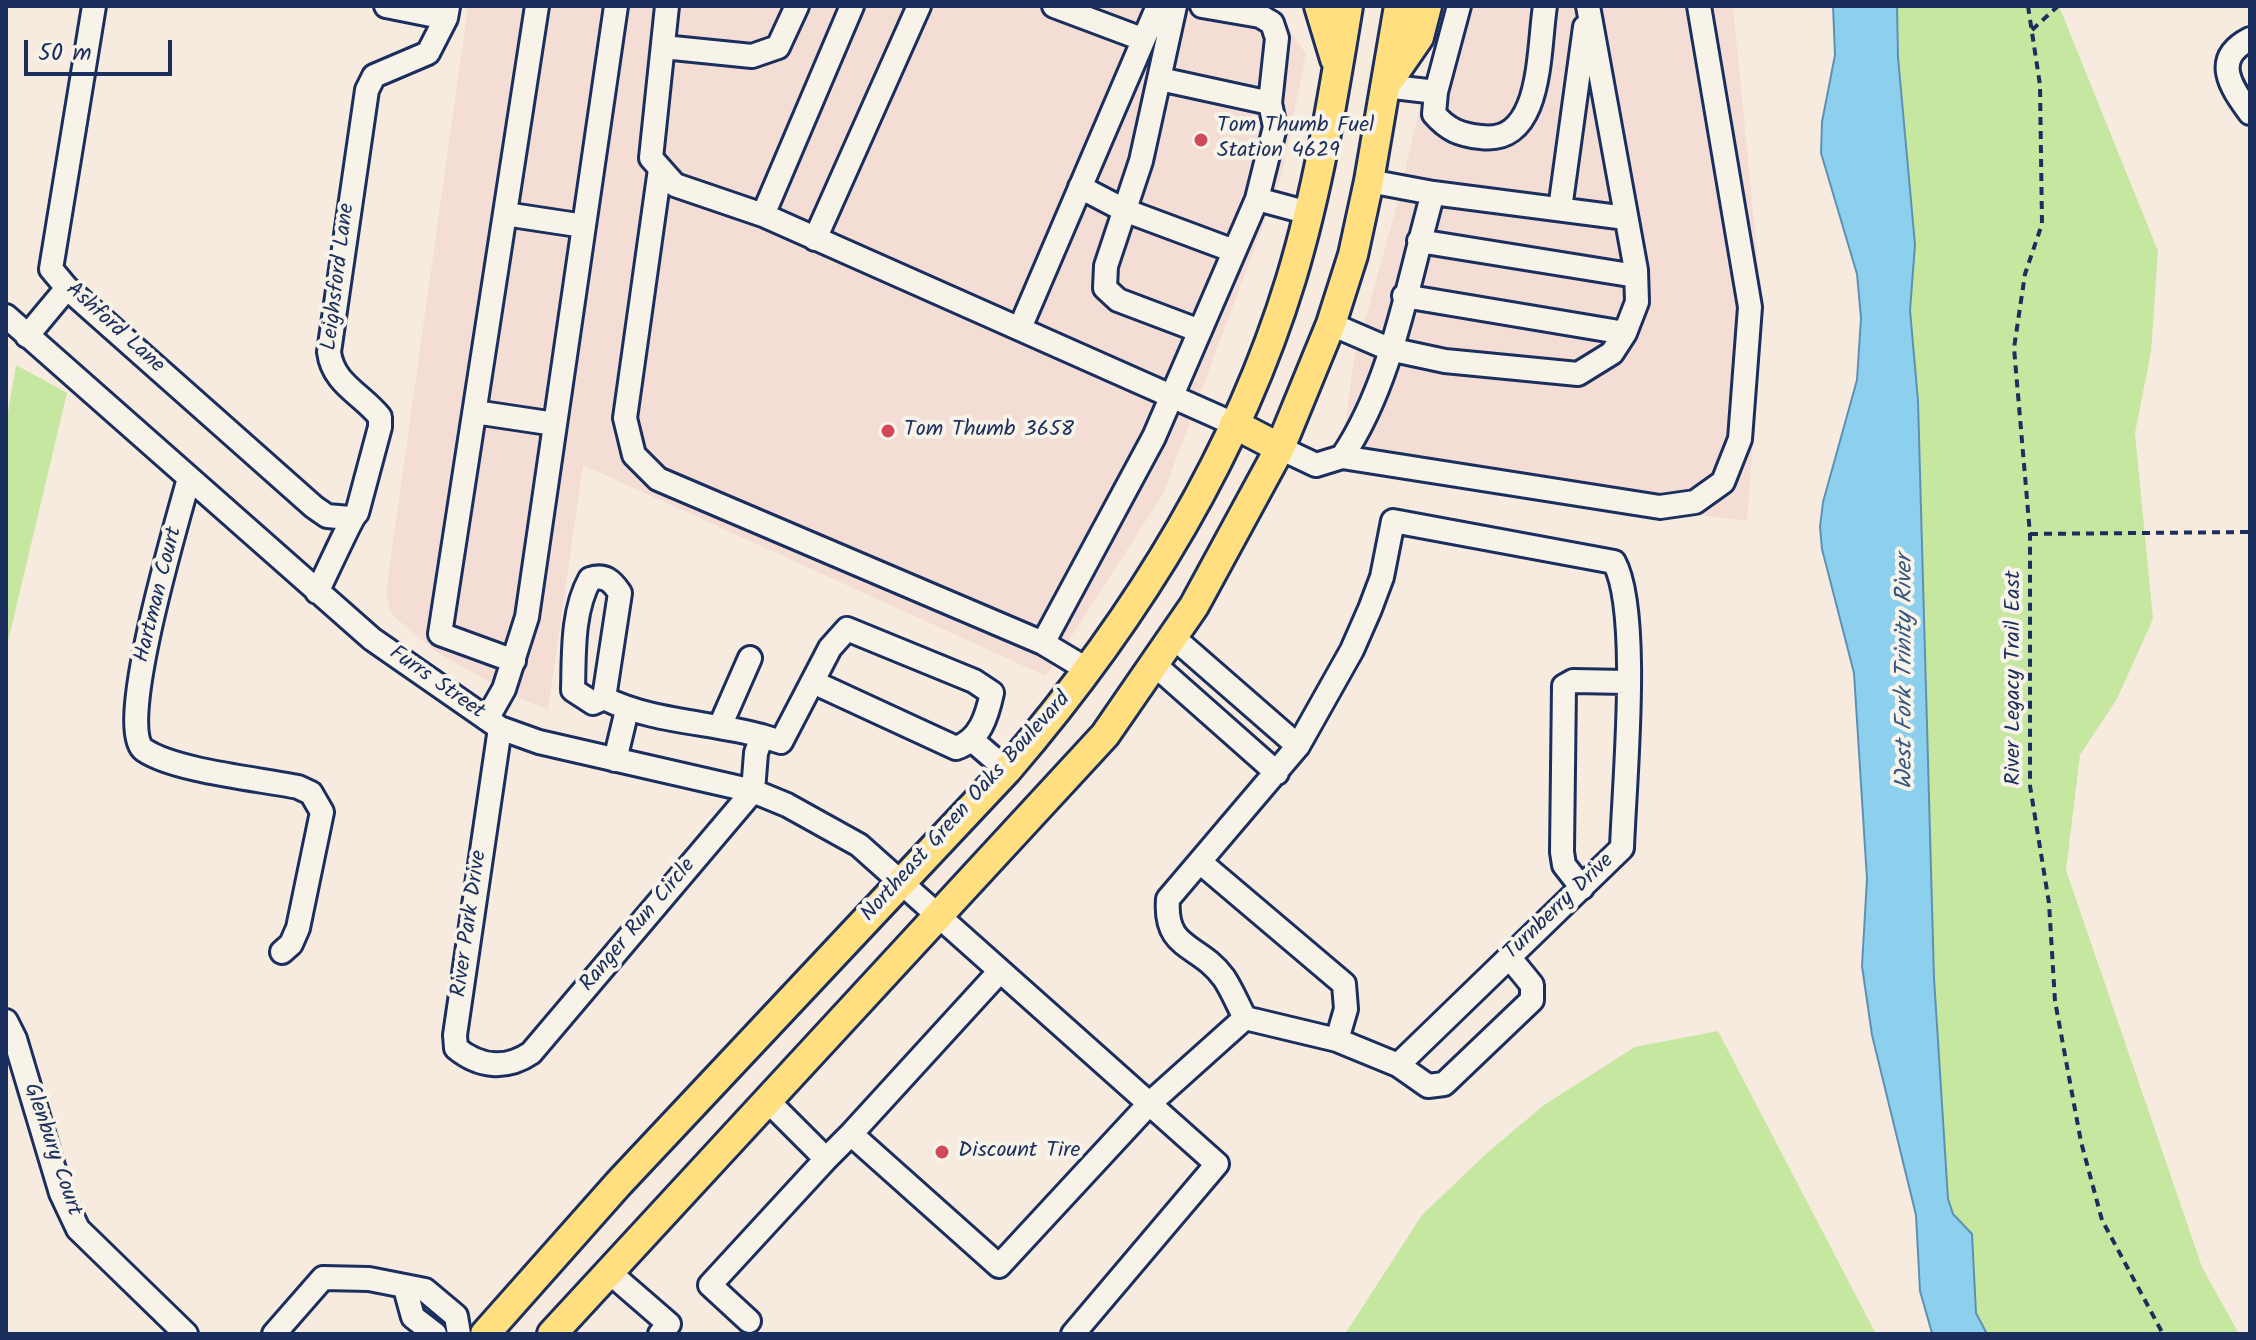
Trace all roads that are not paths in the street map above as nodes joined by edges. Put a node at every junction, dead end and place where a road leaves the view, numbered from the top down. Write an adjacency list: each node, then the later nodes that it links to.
1 (94, 6): 47 (street, Ashford Lane)
2 (386, 6): 21 (street, Leighsford Lane)
3 (537, 6): 39 (street)
4 (616, 6): 42 (street)
5 (667, 6): 24 (street)
6 (797, 6): 24 (street)
7 (852, 6): 40 (street)
8 (919, 6): 43 (street)
9 (1054, 6): 22 (street)
10 (1158, 6): 22 (street)
11 (1175, 6): 26 (street)
12 (1202, 6): 29 (street)
13 (1319, 6): 25 (main road)
14 (1348, 6): 25 (main road, Northeast Green Oaks Boulevard)
15 (1399, 6): 27 (main road)
16 (1427, 6): 27 (main road)
17 (1459, 6): 28 (street)
18 (1545, 6): 28 (street)
19 (1588, 6): 36 (street); 41 (street)
20 (1699, 6): 61 (street)
21 (447, 12): 63 (street, Leighsford Lane)
22 (1142, 39): 33 (street)
23 (2250, 39): 30 (street)
24 (663, 47): 31 (street)
25 (1338, 70): 38 (main road, Northeast Green Oaks Boulevard)
26 (1160, 79): 29 (street); 37 (street)
27 (1385, 86): 28 (street); 32 (main road)
28 (1436, 92)
29 (1270, 103): 35 (street)
30 (2250, 113)
31 (660, 169): 40 (street); 66 (street)
32 (1369, 181): 34 (street); 50 (main road)
33 (1080, 187): 37 (street); 51 (street)
34 (1433, 193): 36 (street); 44 (street)
35 (1257, 199): 38 (street); 45 (street)
36 (1560, 209): 41 (street)
37 (1124, 210): 45 (street); 52 (street)
38 (1309, 213): 59 (main road, Northeast Green Oaks Boulevard)
39 (505, 214): 42 (street); 57 (street)
40 (763, 215): 43 (street)
41 (1626, 218): 46 (street)
42 (584, 226): 58 (street)
43 (815, 239): 51 (street)
44 (1419, 241): 46 (street); 48 (street)
45 (1234, 251): 52 (street)
46 (1636, 276): 53 (street)
47 (67, 288): 54 (street); 63 (street, Ashford Lane)
48 (1404, 296): 53 (street); 55 (street)
49 (6, 316): 54 (street, Furrs Street)
50 (1331, 324): 55 (street); 60 (main road)
51 (1020, 328): 56 (street)
52 (1200, 331): 56 (street)
53 (1625, 333): 55 (street)
54 (27, 336): 62 (street, Furrs Street)
55 (1389, 349): 61 (street)
56 (1172, 396): 59 (street); 66 (street)
57 (475, 412): 58 (street); 68 (street)
58 (555, 424): 68 (street)
59 (1234, 424): 60 (main road); 70 (main road, Northeast Green Oaks Boulevard)
60 (1280, 448): 61 (street); 65 (main road)
61 (1342, 457)
62 (189, 478): 64 (street, Furrs Street); 88 (street, Hartman Court)
63 (350, 518): 64 (street, Leighsford Lane)
64 (317, 592): 75 (street, Furrs Street)
65 (1173, 637): 69 (main road); 79 (street)
66 (1043, 643): 70 (street)
67 (750, 658): 76 (street)
68 (514, 661): 75 (street)
69 (1155, 665): 82 (street); 87 (main road)
70 (1088, 670): 81 (main road, Northeast Green Oaks Boulevard)
71 (813, 682): 77 (street); 78 (street); 78 (street)
72 (1627, 682): 79 (street, Turnberry Drive); 86 (street, Turnberry Drive); 86 (street)
73 (604, 698): 73 (street); 74 (street)
74 (627, 710): 76 (street); 80 (street)
75 (494, 723): 80 (street, Furrs Street); 94 (street, River Park Drive)
76 (721, 724): 77 (street)
77 (762, 736): 83 (street)
78 (972, 740): 81 (street)
79 (1298, 746): 82 (street, Turnberry Drive)
80 (615, 760): 83 (street, Furrs Street)
81 (1007, 770): 85 (main road, Northeast Green Oaks Boulevard)
82 (1277, 773): 84 (street, Turnberry Drive)
83 (753, 791): 85 (street, Furrs Street); 94 (street, Ranger Run Circle)
84 (1200, 862): 91 (street, Turnberry Drive); 93 (street)
85 (901, 883): 87 (street, Furrs Street); 107 (main road, Northeast Green Oaks Boulevard)
86 (1582, 888): 89 (street, Turnberry Drive)
87 (938, 918): 90 (street, Furrs Street); 96 (main road)
88 (282, 952)
89 (1510, 958): 95 (street, Turnberry Drive); 95 (street)
90 (1000, 971): 97 (street, Furrs Street); 98 (street)
91 (1245, 1018): 93 (street); 97 (street)
92 (6, 1021): 103 (street, Glenbury Court)
93 (1337, 1040): 95 (street)
94 (522, 1058)
95 (1398, 1065)
96 (767, 1100): 99 (street); 100 (main road)
97 (1149, 1104): 98 (street); 110 (street, Furrs Street)
98 (851, 1134): 99 (street)
99 (826, 1159): 102 (street)
100 (609, 1272): 108 (main road); 109 (street)
101 (405, 1288): 104 (street); 105 (street); 106 (street)
102 (749, 1321)
103 (186, 1334)
104 (274, 1334)
105 (435, 1334)
106 (459, 1334)
107 (485, 1334)
108 (552, 1334)
109 (660, 1334)
110 (1073, 1334)

